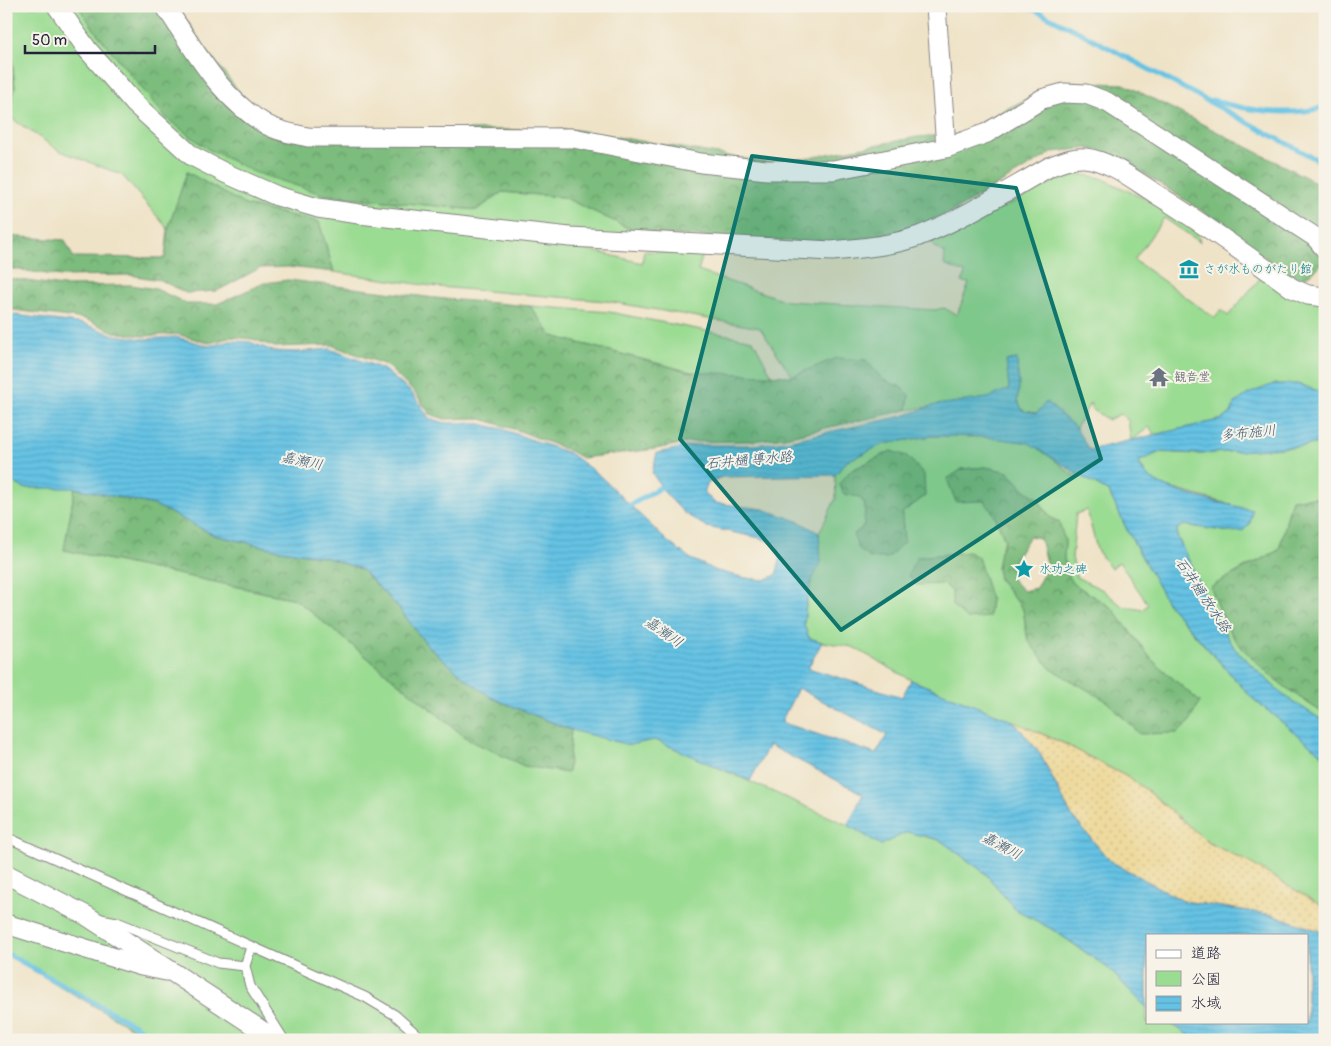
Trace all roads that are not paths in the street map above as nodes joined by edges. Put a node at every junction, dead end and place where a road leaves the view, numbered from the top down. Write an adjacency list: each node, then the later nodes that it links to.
1 (57, 6): 6 (street)
2 (165, 6): 4 (street)
3 (936, 6): 4 (street)
4 (946, 148): 5 (street)
5 (1325, 249)
6 (1325, 297)
7 (6, 838): 11 (lane)
8 (6, 874): 9 (street)
9 (88, 916): 12 (lane); 13 (street)
10 (6, 924): 13 (street)
11 (251, 947): 12 (lane); 16 (lane)
12 (244, 966): 15 (lane)
13 (176, 973): 14 (street)
14 (276, 1040)
15 (285, 1040)
16 (423, 1040)

